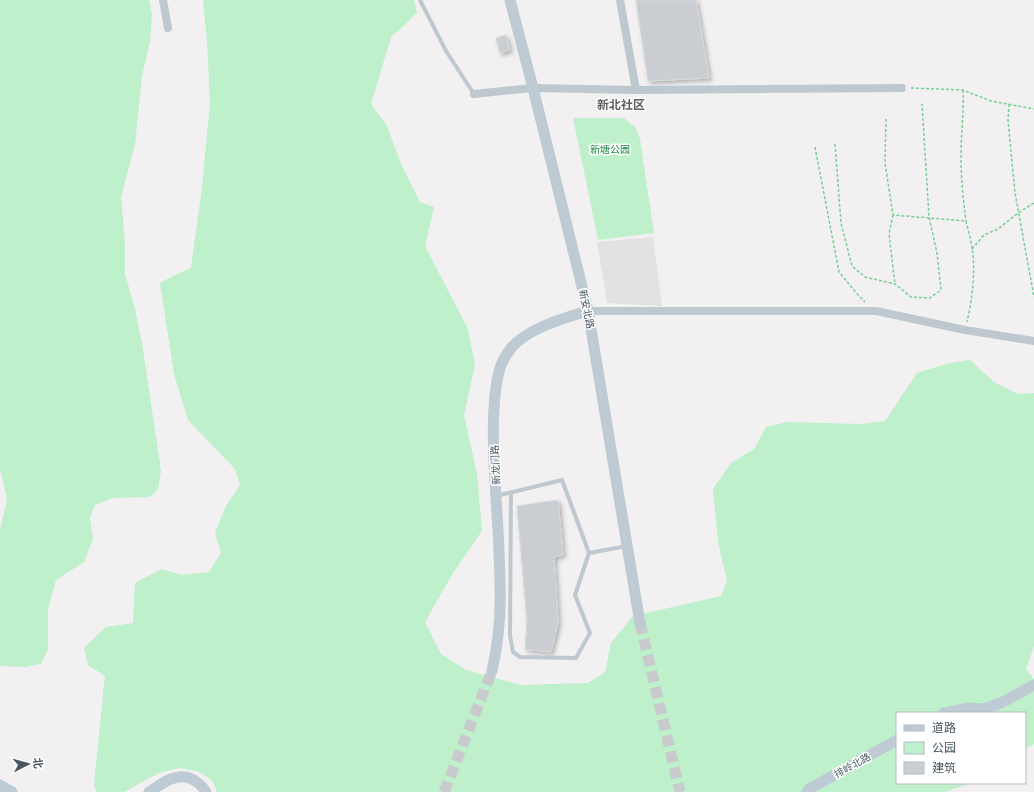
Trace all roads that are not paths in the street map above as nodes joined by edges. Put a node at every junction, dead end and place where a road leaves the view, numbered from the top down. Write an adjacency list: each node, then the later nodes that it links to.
1 (163, 0): 5 (street)
2 (420, 0): 9 (lane)
3 (510, 0): 6 (main road, 新安北路)
4 (620, 0): 8 (street)
5 (168, 28)
6 (534, 88): 8 (street); 9 (street); 10 (main road, 新安北路)
7 (902, 88): 8 (street)
8 (636, 90)
9 (474, 94)
10 (588, 311): 11 (street); 13 (main road, 新龙门路); 14 (main road, 新安北路)
11 (1034, 341)
12 (512, 493): 13 (lane); 15 (lane); 15 (lane)
13 (496, 496): 17 (main road, 新龙门路)
14 (627, 546): 15 (lane); 16 (main road, 新安北路)
15 (589, 553)
16 (640, 623)
17 (492, 671)
18 (1034, 685): 19 (main road)
19 (949, 712)
20 (896, 741): 25 (main road, 排岭北路)
21 (0, 785): 22 (main road)
22 (12, 792)
23 (149, 792): 24 (main road)
24 (206, 792)
25 (807, 792)

